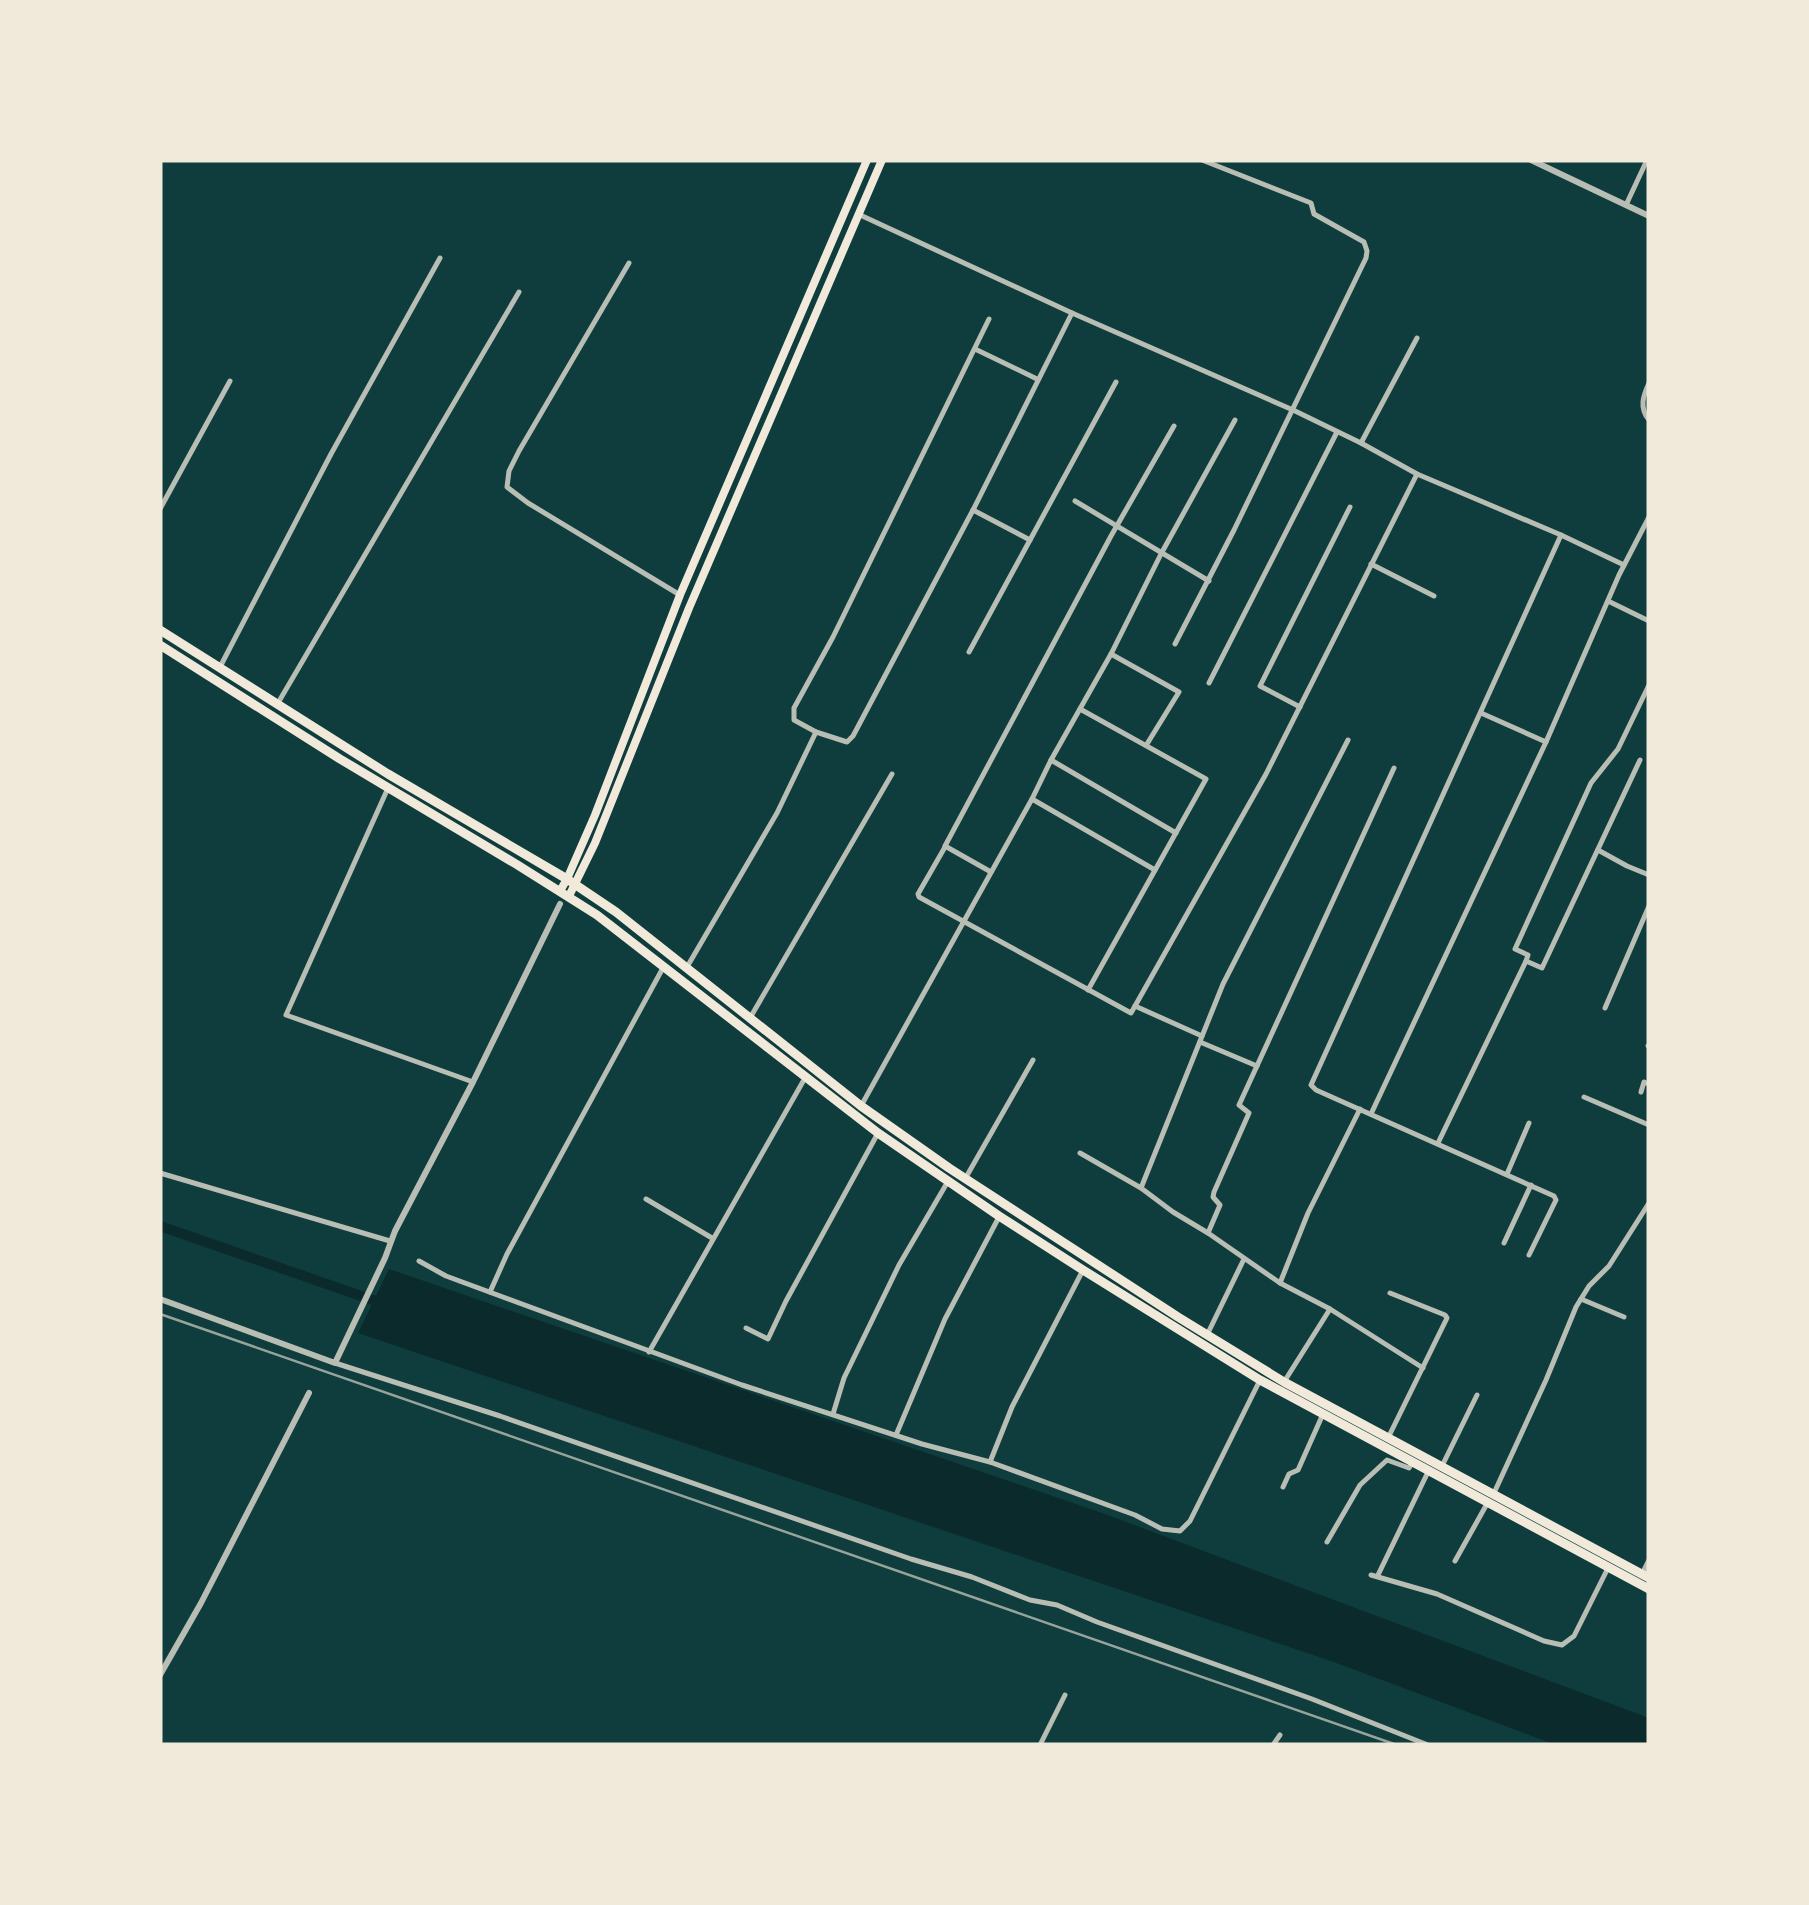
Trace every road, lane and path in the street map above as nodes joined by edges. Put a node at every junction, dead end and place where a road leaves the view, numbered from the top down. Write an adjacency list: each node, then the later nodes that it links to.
1 (867, 160): 15 (main road)
2 (882, 160): 7 (main road)
3 (1202, 160): 22 (street)
4 (1531, 160): 6 (street)
5 (1648, 160): 6 (street)
6 (1626, 205): 8 (street)
7 (858, 214): 12 (street); 17 (main road)
8 (1649, 216)
9 (440, 258): 50 (street)
10 (629, 262): 41 (street)
11 (519, 292): 53 (street)
12 (1072, 313): 18 (street); 22 (street)
13 (990, 318): 16 (street)
14 (1417, 338): 27 (street)
15 (786, 348): 17 (main road); 41 (main road)
16 (975, 348): 18 (street); 57 (street)
17 (798, 354): 73 (main road)
18 (1037, 379): 32 (street)
19 (230, 381): 31 (street)
20 (1116, 382): 36 (street)
21 (1649, 383): 24 (street)
22 (1293, 410): 26 (street); 40 (street)
23 (1236, 420): 37 (street)
24 (1649, 420)
25 (1174, 426): 34 (street)
26 (1338, 432): 27 (street); 51 (street)
27 (1360, 443): 28 (street)
28 (1418, 474): 35 (street); 38 (street)
29 (1075, 501): 34 (street)
30 (1350, 507): 54 (street)
31 (160, 509)
32 (974, 510): 36 (street); 57 (street)
33 (1649, 516): 39 (street)
34 (1117, 526): 37 (street); 68 (street)
35 (1560, 535): 39 (street); 56 (street)
36 (1030, 540): 48 (street)
37 (1161, 554): 40 (street); 49 (street)
38 (1371, 564): 42 (street); 54 (street)
39 (1624, 565): 43 (street)
40 (1209, 581): 46 (street)
41 (680, 595): 73 (main road)
42 (1434, 596)
43 (1608, 601): 44 (street); 59 (street)
44 (1649, 621)
45 (160, 630): 50 (main road)
46 (1175, 644)
47 (160, 645): 65 (main road)
48 (969, 652)
49 (1110, 654): 55 (street); 60 (street)
50 (220, 667): 53 (main road)
51 (1209, 683)
52 (1649, 685): 77 (street)
53 (278, 703): 73 (main road)
54 (1300, 708): 81 (street)
55 (1080, 709): 60 (street); 61 (street)
56 (1481, 712): 59 (street); 93 (street)
57 (816, 732): 79 (street)
58 (1348, 740): 84 (street)
59 (1546, 742): 94 (street)
60 (1147, 744): 67 (street)
61 (1050, 760): 66 (street); 67 (street)
62 (1640, 760): 69 (street)
63 (1394, 768): 86 (street)
64 (892, 774): 83 (street)
65 (389, 788): 74 (main road); 88 (street)
66 (1032, 799): 70 (street); 71 (street)
67 (1176, 833): 70 (street)
68 (945, 846): 71 (street); 76 (street)
69 (1598, 850): 72 (street); 77 (street)
70 (1155, 870): 80 (street)
71 (990, 872): 76 (street)
72 (1649, 875)
73 (571, 882): 74 (main road); 79 (main road)
74 (563, 897): 78 (main road); 88 (street)
75 (1649, 906): 82 (street)
76 (964, 920): 80 (street); 92 (street)
77 (1526, 961): 98 (street)
78 (664, 966): 87 (main road); 119 (street)
79 (686, 967): 83 (main road)
80 (1088, 990): 81 (street)
81 (1135, 1006): 84 (street)
82 (1606, 1008)
83 (750, 1020): 92 (main road)
84 (1201, 1039): 86 (street); 106 (street)
85 (1033, 1060): 102 (street)
86 (1257, 1066): 110 (street)
87 (805, 1078): 97 (main road); 111 (street)
88 (473, 1082): 112 (street)
89 (1649, 1084): 90 (street)
90 (1641, 1092)
91 (1584, 1097): 96 (street)
92 (861, 1106): 102 (main road)
93 (1360, 1109): 94 (street); 118 (street)
94 (1371, 1114): 98 (street)
95 (1529, 1123): 101 (street)
96 (1649, 1125)
97 (878, 1133): 103 (main road); 125 (street)
98 (1438, 1143): 101 (street)
99 (1080, 1153): 106 (street)
100 (160, 1173): 112 (street)
101 (1506, 1174): 104 (street)
102 (967, 1178): 105 (street); 126 (main road)
103 (948, 1180): 105 (main road); 134 (street)
104 (1531, 1185): 113 (street); 114 (street)
105 (958, 1188): 109 (main road)
106 (1141, 1188): 110 (street)
107 (646, 1199): 111 (street)
108 (1648, 1207): 121 (street)
109 (1000, 1216): 117 (main road); 136 (street)
110 (1208, 1233): 115 (street)
111 (712, 1238): 127 (street)
112 (390, 1241): 128 (street)
113 (1504, 1243)
114 (1529, 1255)
115 (1244, 1258): 118 (street); 126 (street)
116 (419, 1262): 119 (street)
117 (1084, 1270): 130 (main road); 138 (street)
118 (1280, 1283): 123 (street)
119 (490, 1292): 127 (street)
120 (1390, 1293): 129 (street)
121 (1581, 1299): 124 (street); 143 (street)
122 (160, 1300): 128 (street)
123 (1330, 1308): 129 (street); 131 (street)
124 (1624, 1317)
125 (746, 1328)
126 (1207, 1335): 131 (main road)
127 (648, 1352): 134 (street)
128 (335, 1363): 155 (street)
129 (1423, 1368): 137 (street)
130 (1260, 1380): 135 (main road); 138 (street)
131 (1284, 1382): 137 (main road)
132 (309, 1393): 150 (street)
133 (1477, 1395): 140 (street)
134 (833, 1414): 136 (street)
135 (1323, 1414): 139 (main road); 142 (street)
136 (896, 1435): 138 (street)
137 (1388, 1438): 140 (main road)
138 (990, 1462)
139 (1413, 1462): 141 (main road); 144 (street)
140 (1442, 1466): 143 (main road)
141 (1429, 1470): 143 (main road); 147 (street)
142 (1282, 1487)
143 (1491, 1498): 145 (street); 147 (main road); 148 (main road)
144 (1327, 1542)
145 (1455, 1562)
146 (1649, 1562): 148 (street)
147 (1608, 1568): 149 (main road)
148 (1646, 1576)
149 (1649, 1589)
150 (160, 1675)
151 (1065, 1694): 153 (street)
152 (1280, 1735): 154 (street)
153 (1040, 1745)
154 (1273, 1745)
155 (1428, 1745)

